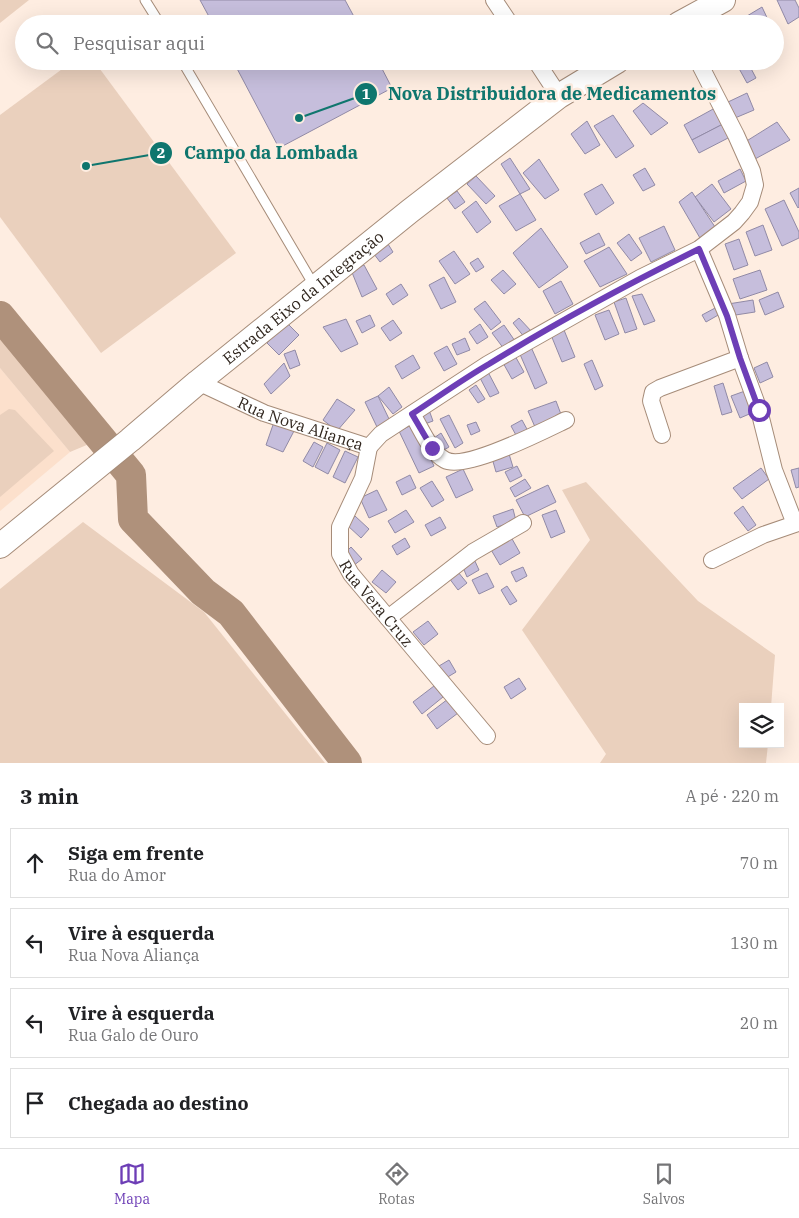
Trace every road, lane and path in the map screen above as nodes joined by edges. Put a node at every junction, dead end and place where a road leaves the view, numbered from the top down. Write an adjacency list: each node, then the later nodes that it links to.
1 (146, 0): 4 (lane)
2 (494, 0): 5 (street)
3 (723, 0): 6 (main road)
4 (155, 15)
5 (504, 15)
6 (696, 15)
7 (187, 70): 13 (lane)
8 (542, 70): 11 (street)
9 (602, 70): 11 (main road, Estrada Eixo da Integração)
10 (703, 70): 12 (street, Rua Nova Aliança)
11 (559, 96): 13 (main road, Estrada Eixo da Integração)
12 (699, 249): 14 (street); 16 (street, Rua Nova Aliança)
13 (316, 287): 15 (main road, Estrada Eixo da Integração)
14 (740, 358): 18 (street); 22 (street)
15 (198, 382): 19 (street, Rua Nova Aliança); 21 (main road, Estrada Eixo da Integração)
16 (412, 414): 17 (street); 19 (street, Rua Nova Aliança)
17 (566, 420)
18 (662, 435)
19 (369, 447): 23 (street, Rua Vera Cruz)
20 (523, 522): 23 (street)
21 (0, 546)
22 (712, 560)
23 (388, 618): 24 (street, Rua Vera Cruz)
24 (487, 736)

